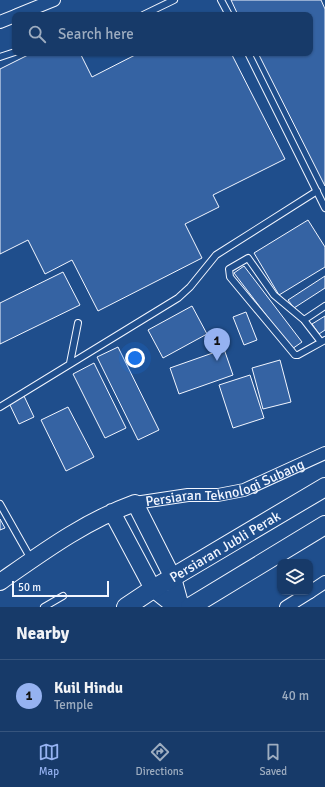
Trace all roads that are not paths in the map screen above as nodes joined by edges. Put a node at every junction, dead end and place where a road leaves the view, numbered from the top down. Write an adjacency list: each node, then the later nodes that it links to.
1 (54, 0): 4 (street)
2 (174, 0): 5 (lane)
3 (221, 0): 6 (lane)
4 (24, 12)
5 (149, 12)
6 (227, 12)
7 (12, 17): 8 (street)
8 (0, 22)
9 (12, 53): 11 (lane)
10 (249, 56): 12 (lane)
11 (0, 57)
12 (317, 192): 13 (lane); 18 (lane)
13 (325, 208)
14 (325, 306): 15 (lane)
15 (304, 320): 17 (lane); 17 (lane)
16 (78, 323): 18 (lane)
17 (323, 341)
18 (70, 363): 19 (lane)
19 (0, 407)
20 (325, 453): 22 (street, Persiaran Teknologi Subang)
21 (325, 487): 27 (main road, Persiaran Jubli Perak)
22 (136, 503): 24 (street, Persiaran Teknologi Subang); 27 (street)
23 (0, 504): 26 (lane)
24 (112, 512): 26 (street, Persiaran Teknologi Subang); 30 (street)
25 (325, 526): 38 (main road)
26 (31, 559): 28 (street, Persiaran Teknologi Subang)
27 (173, 578): 30 (main road, Persiaran Jubli Perak); 37 (street)
28 (0, 582)
29 (325, 582): 31 (street)
30 (153, 589): 35 (main road, Persiaran Jubli Perak); 36 (street)
31 (313, 590)
32 (305, 595): 39 (street)
33 (63, 596): 34 (lane)
34 (44, 607)
35 (126, 607)
36 (176, 607)
37 (181, 607)
38 (190, 607)
39 (286, 607)

